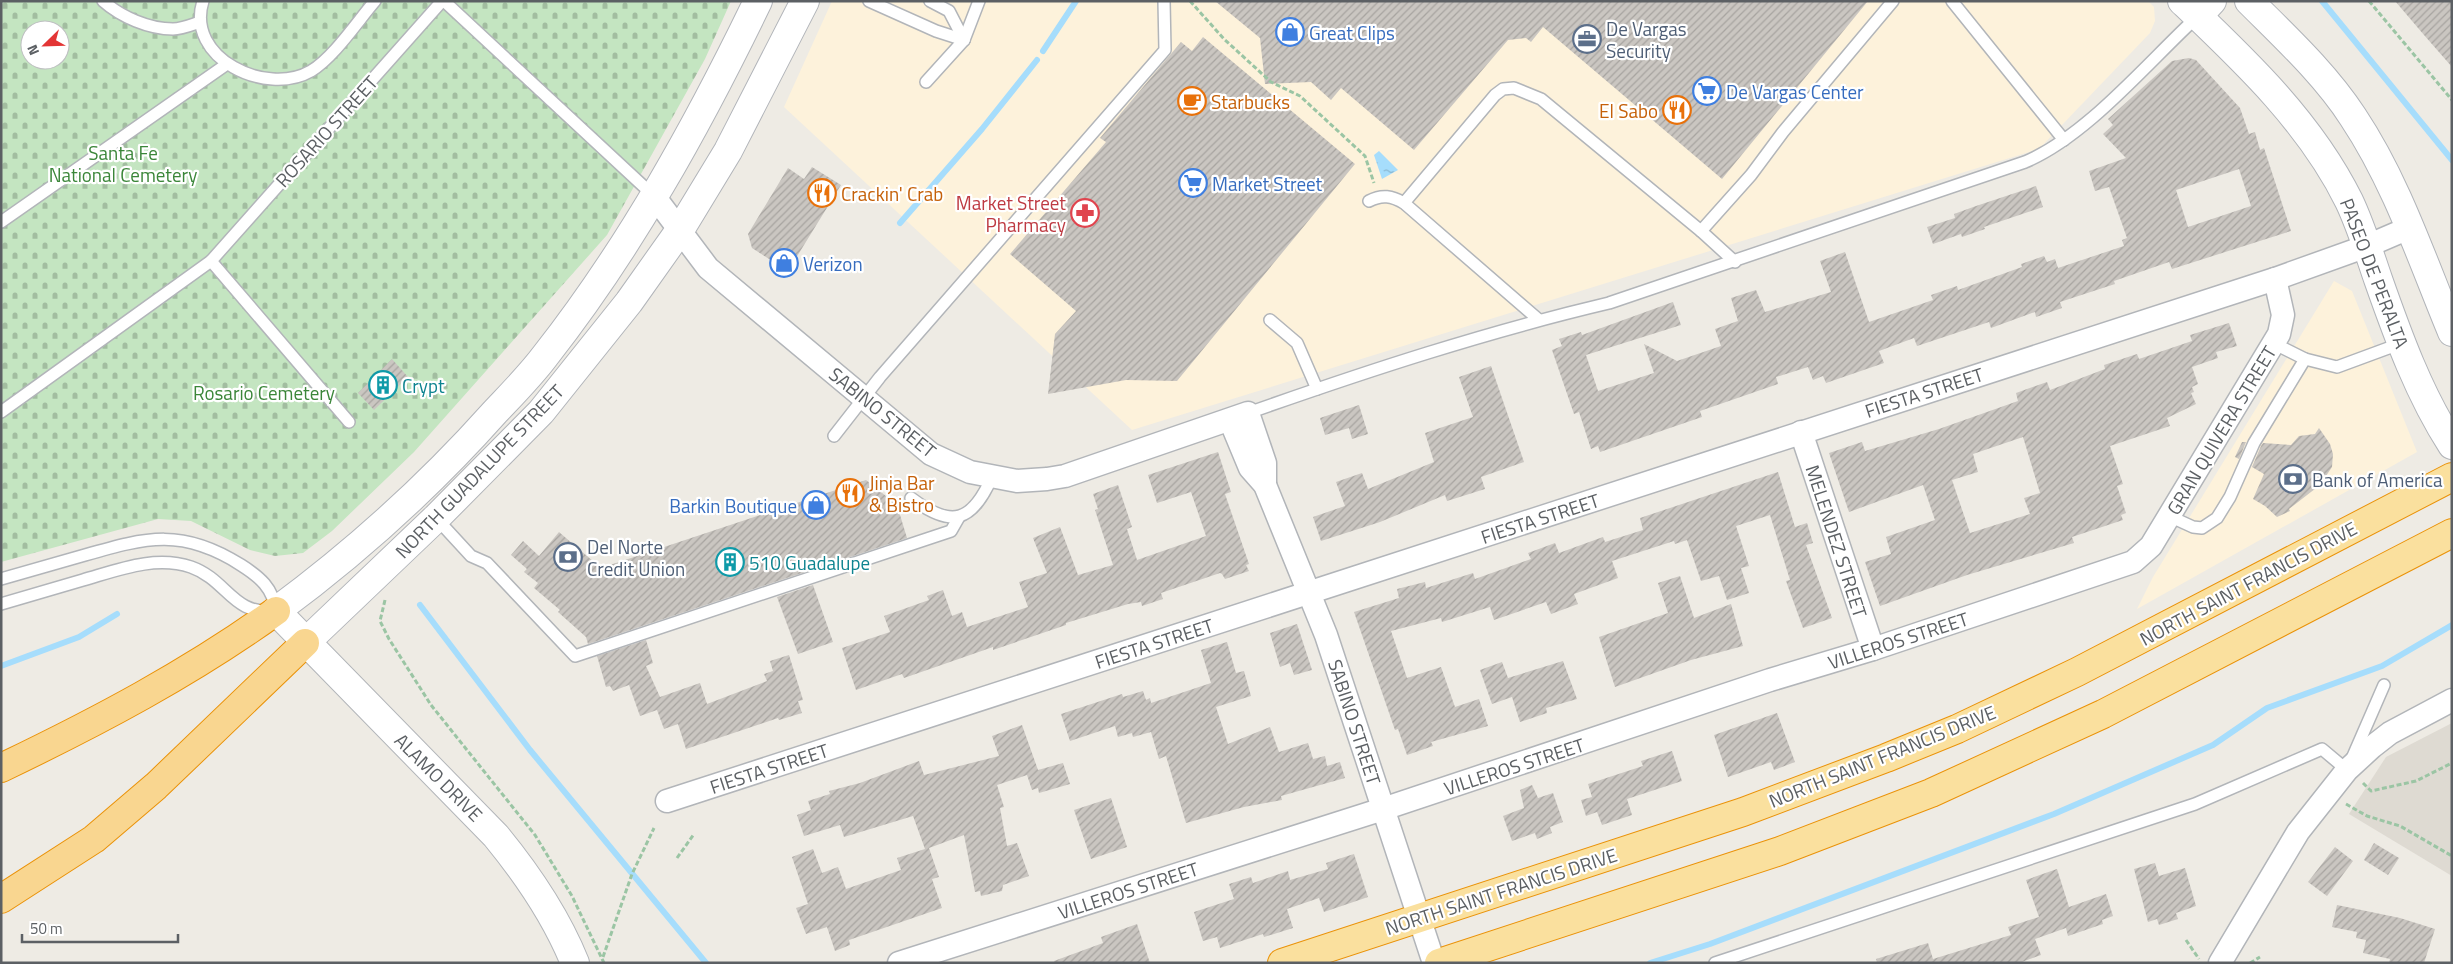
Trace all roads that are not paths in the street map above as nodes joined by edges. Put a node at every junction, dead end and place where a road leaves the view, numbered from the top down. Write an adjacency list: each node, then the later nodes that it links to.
1 (103, 1): 15 (lane)
2 (203, 1): 15 (lane)
3 (375, 1): 17 (lane)
4 (443, 1): 20 (lane); 28 (lane, ROSARIO STREET)
5 (758, 1): 20 (main road, NORTH GUADALUPE STREET)
6 (805, 1): 25 (main road, NORTH GUADALUPE STREET)
7 (870, 1): 16 (lane)
8 (930, 1): 16 (lane)
9 (979, 1): 16 (lane)
10 (1164, 1): 38 (lane)
11 (1892, 1): 26 (lane)
12 (1952, 1): 19 (lane)
13 (2249, 1): 24 (main road)
14 (2197, 6): 19 (lane); 27 (main road, PASEO DE PERALTA)
15 (200, 22): 17 (lane)
16 (964, 40): 18 (lane)
17 (227, 64): 23 (lane)
18 (926, 82)
19 (2064, 140): 29 (lane)
20 (654, 196): 25 (street, SABINO STREET); 56 (main road, NORTH GUADALUPE STREET)
21 (1369, 201): 22 (lane)
22 (1404, 203): 26 (lane); 32 (lane)
23 (1, 222)
24 (2409, 228): 27 (street, FIESTA STREET); 33 (main road)
25 (680, 230): 38 (street, SABINO STREET); 50 (main road, NORTH GUADALUPE STREET)
26 (1701, 231): 29 (lane)
27 (2366, 246): 30 (street, FIESTA STREET); 35 (main road, PASEO DE PERALTA)
28 (211, 260): 39 (lane, ROSARIO STREET); 41 (lane)
29 (1735, 262): 32 (lane)
30 (2275, 279): 34 (street, GRAN QUIVERA STREET); 42 (street, FIESTA STREET)
31 (1270, 320): 37 (lane)
32 (1539, 320): 37 (lane)
33 (2452, 332)
34 (2273, 343): 36 (lane); 48 (street, GRAN QUIVERA STREET)
35 (2402, 343): 36 (lane); 44 (main road, PASEO DE PERALTA)
36 (2305, 359): 48 (lane)
37 (1317, 389): 40 (lane)
38 (863, 398): 43 (lane); 45 (street, SABINO STREET)
39 (1, 412)
40 (1239, 416): 45 (street, SABINO STREET); 54 (street, SABINO STREET)
41 (349, 422)
42 (1801, 432): 54 (street, FIESTA STREET); 58 (street, MELENDEZ STREET)
43 (834, 436)
44 (2452, 445)
45 (992, 476): 49 (lane)
46 (2452, 477): 66 (highway, NORTH SAINT FRANCIS DRIVE)
47 (911, 498): 49 (lane)
48 (2169, 516): 52 (street, GRAN QUIVERA STREET)
49 (959, 517): 50 (lane)
50 (436, 518): 57 (main road, NORTH GUADALUPE STREET)
51 (2452, 532): 72 (highway)
52 (2126, 566): 58 (street, VILLEROS STREET)
53 (1, 579): 56 (lane)
54 (1310, 593): 63 (street, FIESTA STREET); 64 (street, SABINO STREET)
55 (1, 604): 56 (lane)
56 (276, 611): 57 (main road, ALAMO DRIVE); 61 (highway)
57 (305, 643): 65 (highway); 68 (main road, ALAMO DRIVE)
58 (1873, 649): 64 (street, VILLEROS STREET)
59 (2384, 685): 62 (lane)
60 (2452, 700): 62 (street)
61 (1, 768)
62 (2347, 770): 67 (street); 73 (lane)
63 (668, 801)
64 (1383, 809): 66 (street, SABINO STREET); 69 (street, VILLEROS STREET)
65 (1, 899)
66 (1419, 918): 70 (highway, NORTH SAINT FRANCIS DRIVE); 71 (street, SABINO STREET)
67 (2211, 962)
68 (575, 963)
69 (900, 963)
70 (1282, 963)
71 (1434, 963)
72 (1439, 963)
73 (1715, 963)

